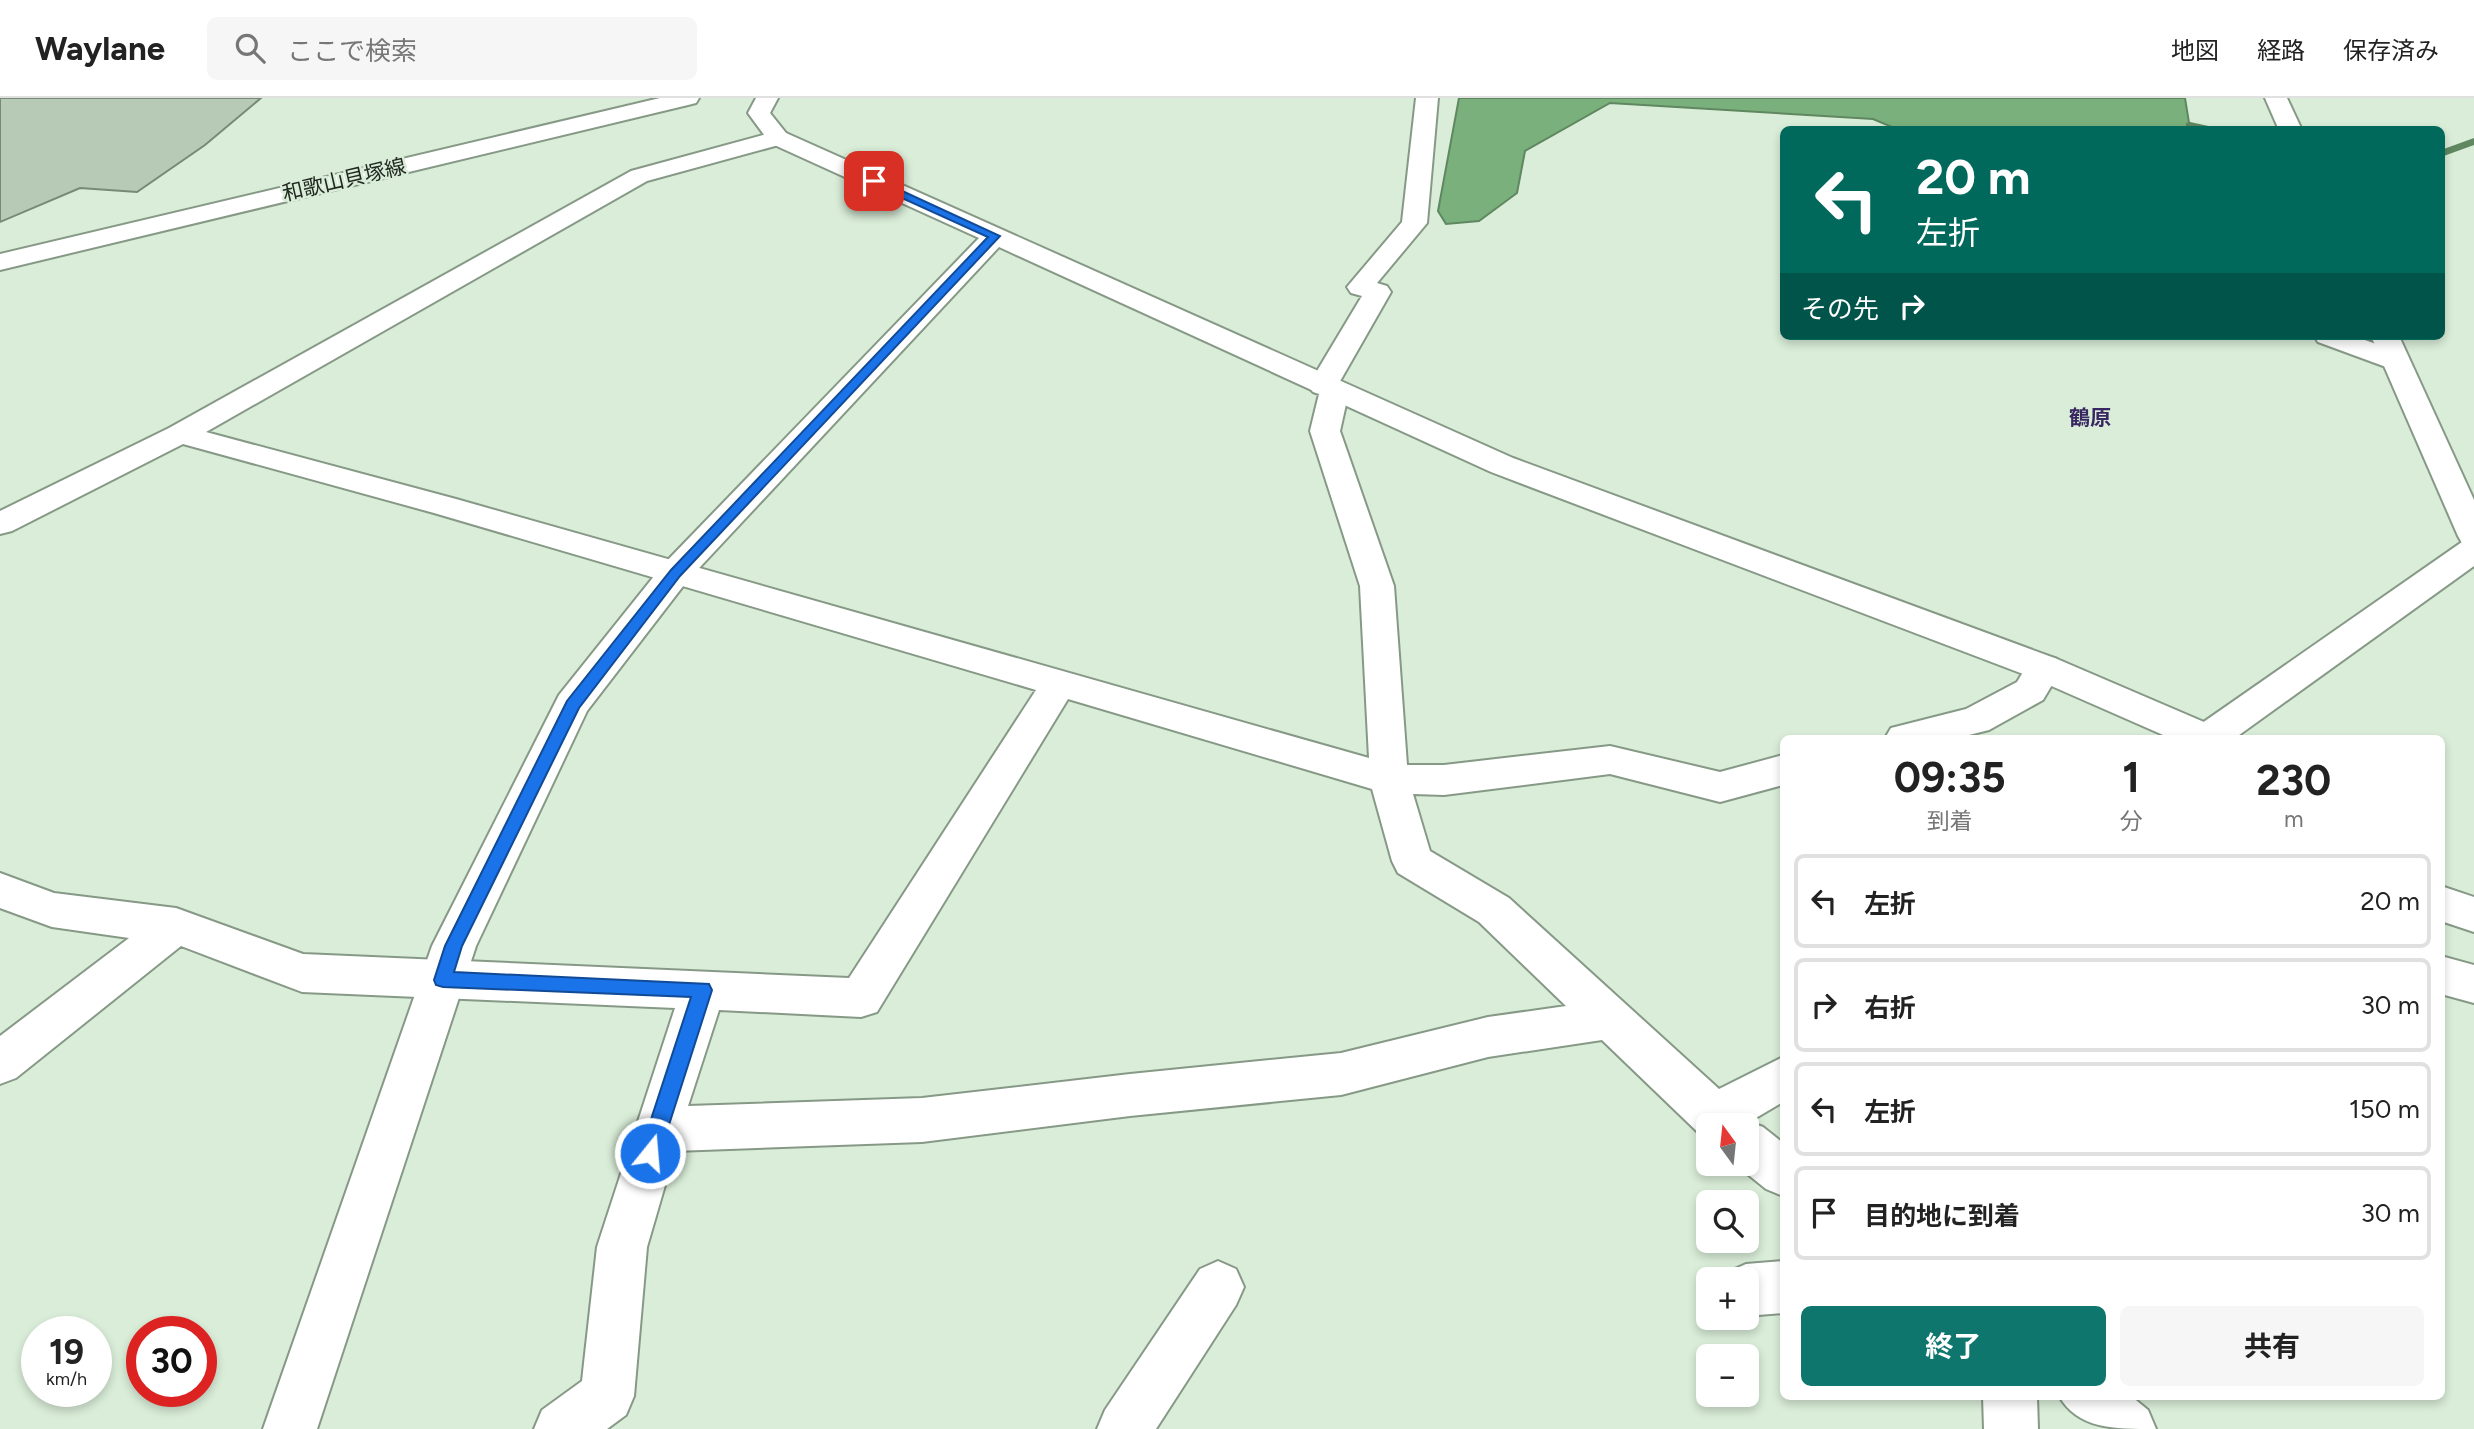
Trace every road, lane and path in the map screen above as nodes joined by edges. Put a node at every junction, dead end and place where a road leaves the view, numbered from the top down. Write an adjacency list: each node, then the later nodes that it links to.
1 (688, 98): 8 (street, 和歌山貝塚線)
2 (767, 98): 6 (street)
3 (1427, 98): 11 (street)
4 (2276, 98): 5 (street)
5 (2289, 126)
6 (778, 138): 7 (street); 12 (street)
7 (995, 236): 11 (street); 16 (street)
8 (0, 262)
9 (2349, 340): 10 (street)
10 (2390, 348): 14 (street)
11 (1329, 388): 17 (street); 23 (street)
12 (180, 434): 13 (street); 16 (street)
13 (0, 524)
14 (2474, 536)
15 (2474, 551): 21 (street)
16 (676, 573): 18 (street); 29 (street)
17 (2044, 668): 19 (street); 20 (street)
18 (1059, 683): 23 (street); 31 (street)
19 (1916, 735)
20 (2199, 735)
21 (2210, 735)
22 (1780, 771): 23 (street)
23 (1389, 779): 32 (street)
24 (0, 890): 27 (street)
25 (2445, 904): 26 (street)
26 (2474, 915)
27 (176, 926): 29 (street); 33 (street)
28 (2445, 976): 30 (street)
29 (443, 980): 31 (street); 45 (street)
30 (2474, 984)
31 (703, 990): 37 (street)
32 (1610, 1019): 35 (street); 37 (street)
33 (0, 1063)
34 (1780, 1081): 36 (street)
35 (1712, 1113)
36 (1744, 1113)
37 (657, 1129): 46 (street)
38 (1759, 1153): 39 (street)
39 (1780, 1171)
40 (1218, 1287): 47 (street)
41 (1780, 1287): 42 (street)
42 (1759, 1289)
43 (2010, 1400): 48 (street)
44 (2091, 1400): 49 (street)
45 (290, 1429)
46 (561, 1429)
47 (1124, 1429)
48 (2011, 1429)
49 (2129, 1429)

